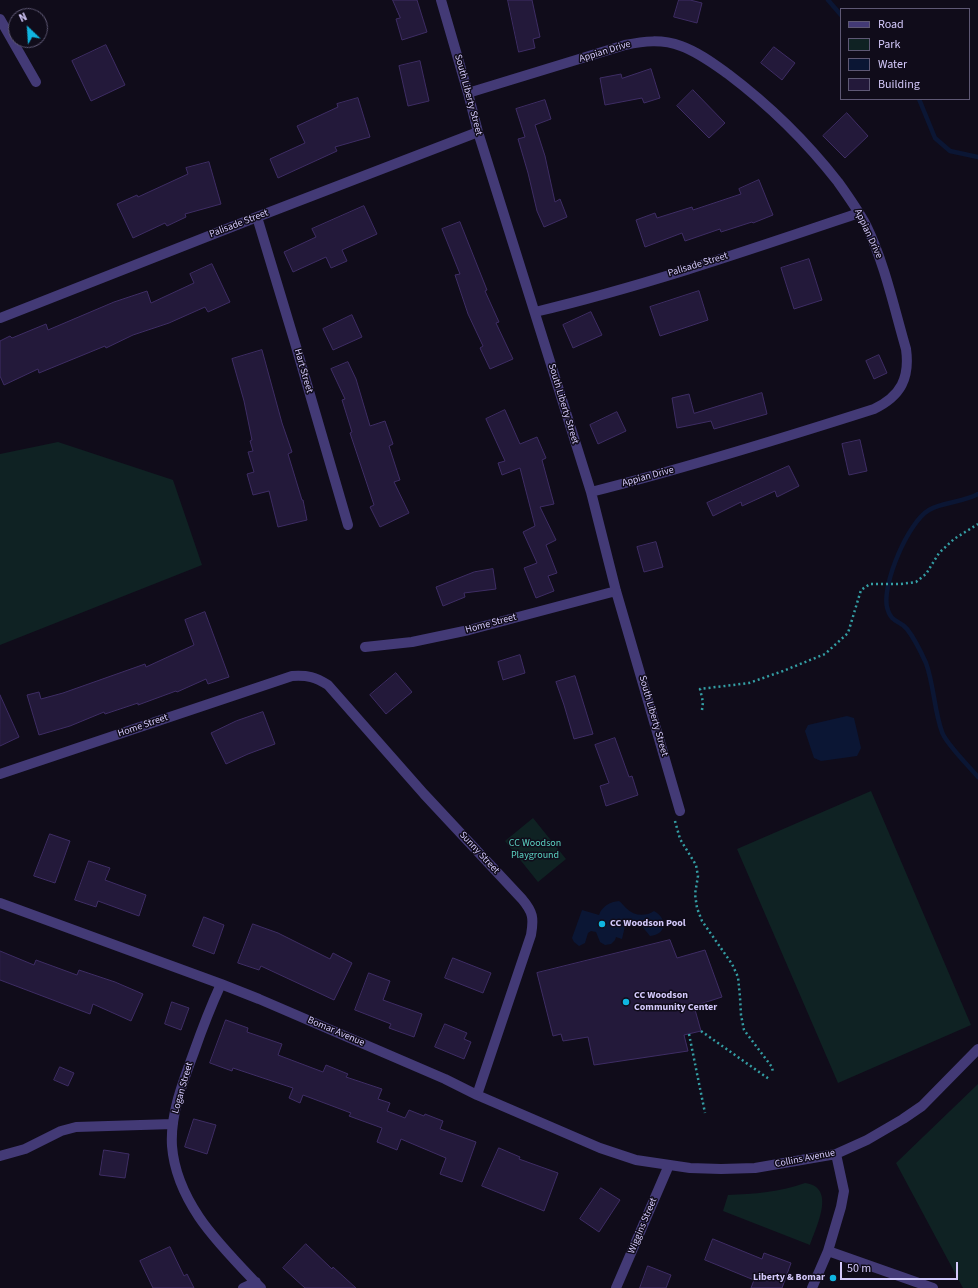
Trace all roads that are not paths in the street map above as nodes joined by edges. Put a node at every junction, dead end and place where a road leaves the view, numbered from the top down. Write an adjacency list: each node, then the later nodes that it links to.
1 (441, 0): 4 (street, South Liberty Street)
2 (0, 20): 3 (street)
3 (36, 82)
4 (468, 93): 5 (street, South Liberty Street); 6 (street, Appian Drive)
5 (478, 132): 7 (street, Palisade Street); 8 (street, South Liberty Street)
6 (859, 213): 8 (street, Palisade Street); 10 (street, Appian Drive)
7 (256, 217): 9 (street, Palisade Street); 11 (street, Hart Street)
8 (534, 312): 10 (street, South Liberty Street)
9 (0, 318)
10 (591, 492): 12 (street, South Liberty Street)
11 (348, 525)
12 (616, 591): 13 (street, Home Street); 16 (street, South Liberty Street)
13 (365, 647)
14 (285, 678): 15 (street, Home Street); 20 (street, Sunny Street)
15 (0, 774)
16 (680, 810)
17 (0, 903): 18 (street, Bomar Avenue)
18 (221, 984): 20 (street, Bomar Avenue); 21 (street, Logan Street)
19 (978, 1049): 22 (street, Collins Avenue)
20 (477, 1095): 24 (street, Bomar Avenue)
21 (173, 1124): 23 (street); 26 (street, Logan Street)
22 (836, 1154): 24 (street, Collins Avenue); 25 (street)
23 (0, 1156)
24 (669, 1165): 28 (street, Wiggins Street)
25 (828, 1251): 29 (street); 30 (street)
26 (258, 1285): 27 (street)
27 (243, 1288)
28 (616, 1288)
29 (812, 1288)
30 (933, 1288)

